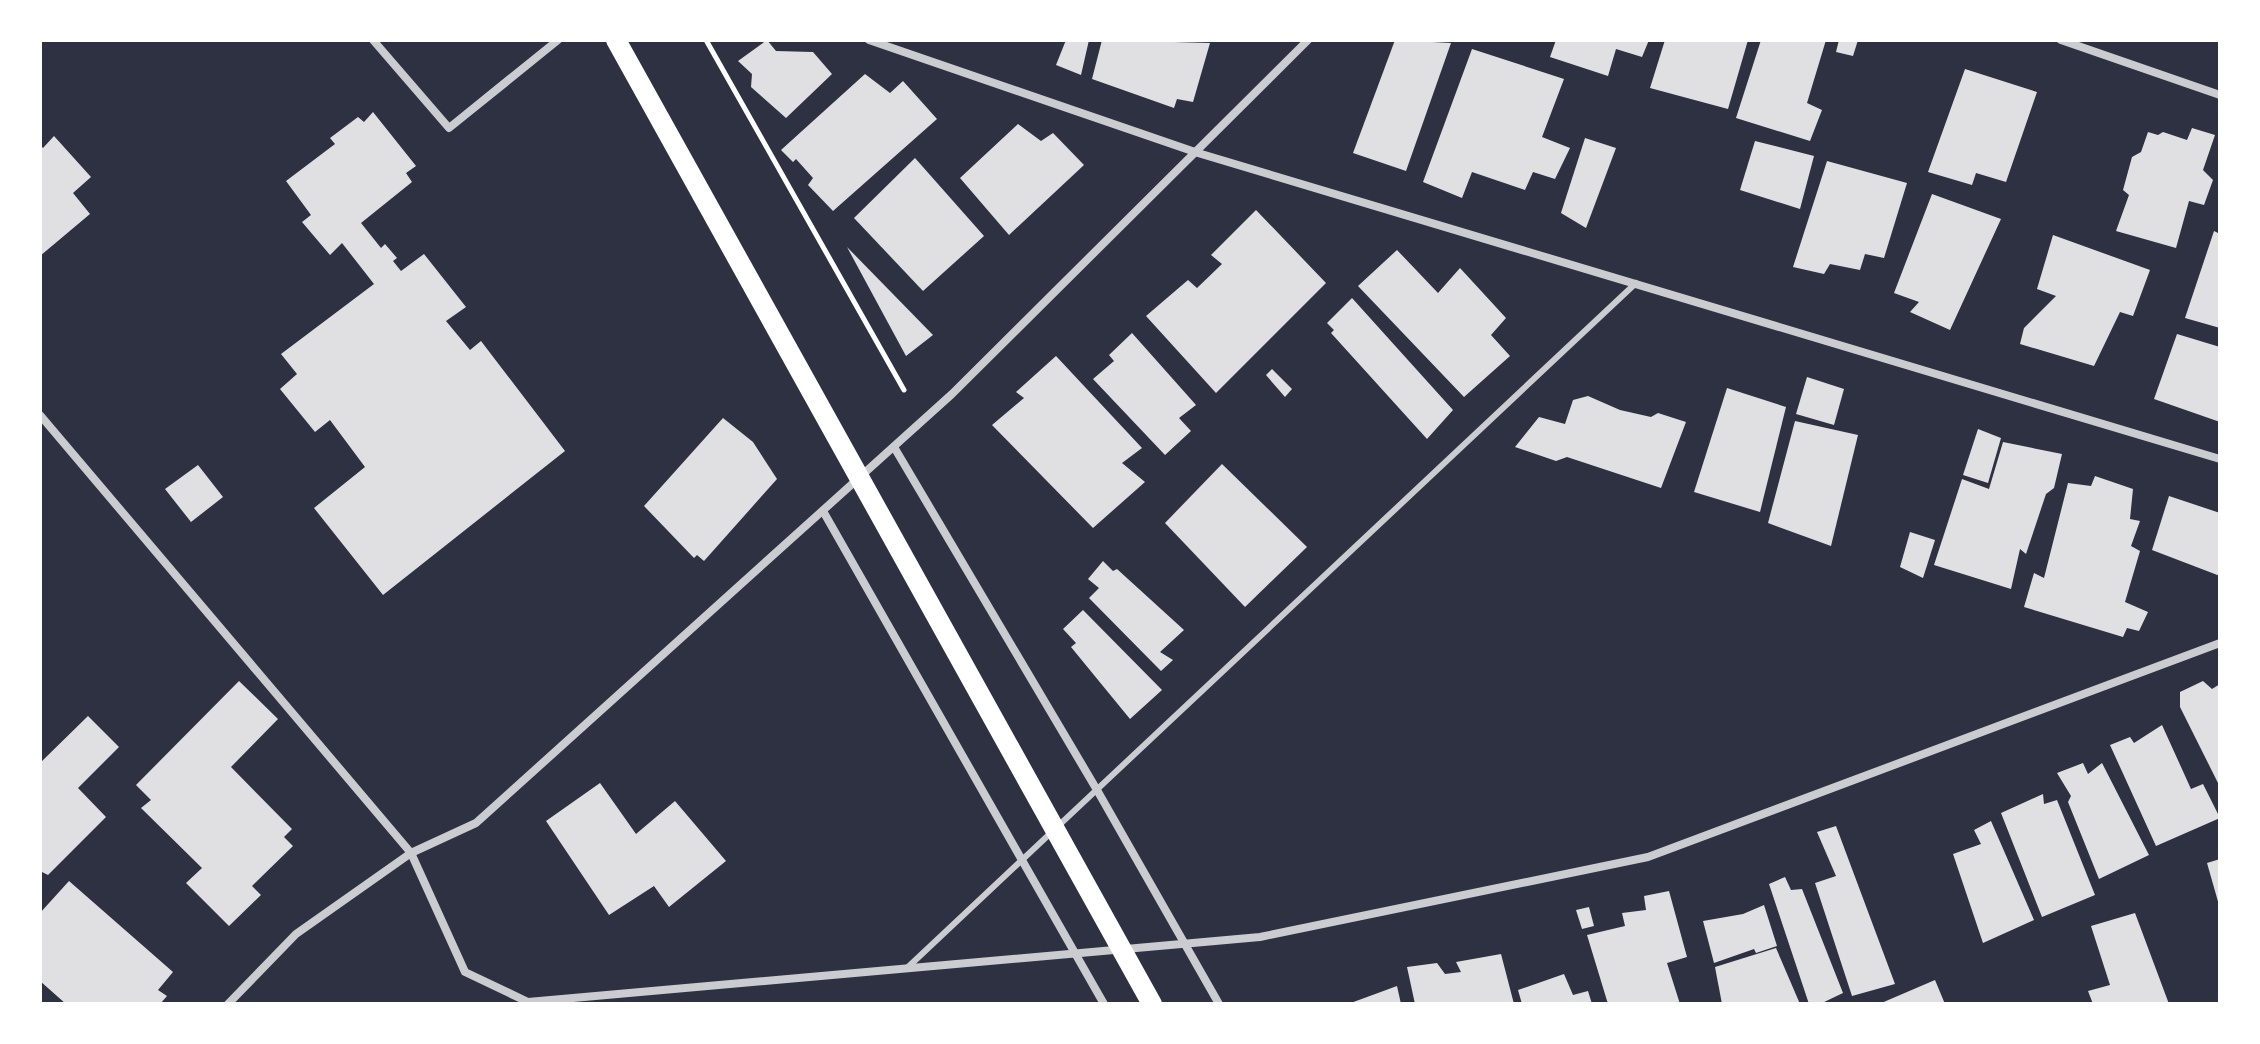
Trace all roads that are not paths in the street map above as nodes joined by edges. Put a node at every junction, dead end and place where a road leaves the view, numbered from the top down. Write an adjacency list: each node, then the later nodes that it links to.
1 (373, 40): 2 (street)
2 (558, 40)
3 (616, 40): 23 (main road)
4 (869, 40): 8 (street)
5 (1308, 40): 8 (street)
6 (2061, 40): 7 (street)
7 (2220, 95)
8 (1198, 153): 9 (street); 11 (street)
9 (1636, 283): 12 (street); 15 (lane)
10 (40, 415): 16 (street)
11 (894, 447): 13 (street); 15 (street)
12 (2220, 459)
13 (823, 511): 16 (street); 17 (street)
14 (2220, 643): 18 (street)
15 (1097, 790): 17 (lane); 18 (street)
16 (411, 853): 20 (street); 21 (street)
17 (1023, 860): 19 (street); 20 (lane)
18 (1187, 944): 19 (street); 24 (street)
19 (1077, 954): 20 (street); 22 (street)
20 (907, 969)
21 (228, 1004)
22 (1104, 1004)
23 (1152, 1004)
24 (1219, 1004)

